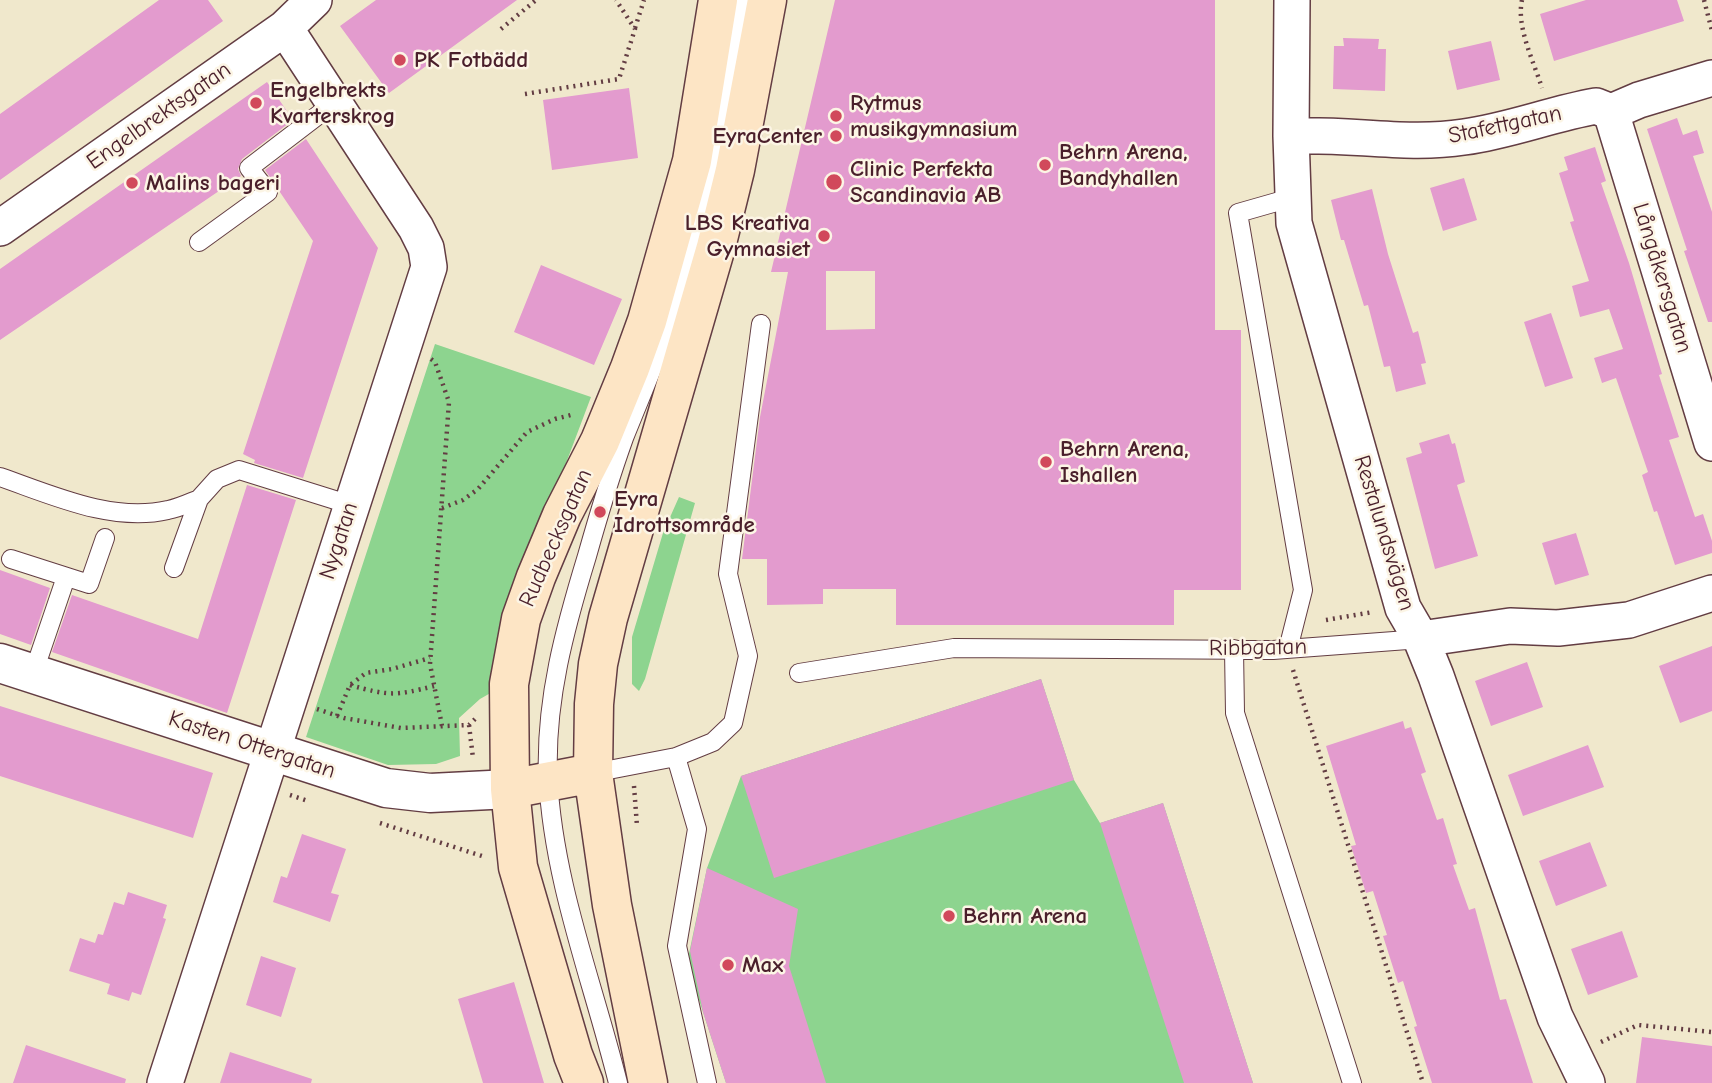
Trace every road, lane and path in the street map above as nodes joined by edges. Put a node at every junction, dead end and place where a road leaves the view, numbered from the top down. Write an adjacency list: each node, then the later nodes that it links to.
1 (314, 0): 11 (street, Engelbrektsgatan)
2 (536, 0): 12 (path)
3 (615, 0): 13 (path)
4 (644, 0): 13 (path)
5 (718, 0): 46 (main road, Rudbecksgatan)
6 (743, 0): 52 (lane)
7 (767, 0): 51 (main road)
8 (1292, 0): 20 (street, Restalundsvägen)
9 (1522, 0): 19 (path)
10 (1704, 0): 14 (path)
11 (285, 28): 17 (street, Nygatan); 22 (street, Engelbrektsgatan)
12 (501, 29)
13 (635, 29): 16 (path)
14 (1712, 31)
15 (1712, 78): 18 (street, Stafettgatan)
16 (525, 94)
17 (334, 103): 23 (lane); 25 (street, Nygatan)
18 (1611, 112): 19 (street, Stafettgatan); 27 (street, Långåkersgatan)
19 (1550, 115): 20 (street, Stafettgatan)
20 (1291, 136): 21 (street, Restalundsvägen)
21 (1294, 197): 37 (street, Restalundsvägen); 39 (lane)
22 (0, 228)
23 (199, 242)
24 (761, 324): 50 (lane)
25 (406, 336): 30 (street, Nygatan); 31 (path)
26 (577, 414): 31 (path)
27 (1712, 443)
28 (0, 477): 29 (lane)
29 (199, 499): 30 (lane); 34 (lane)
30 (351, 505): 45 (street, Nygatan)
31 (442, 508): 40 (path)
32 (105, 538): 35 (lane)
33 (11, 559): 35 (lane)
34 (174, 568)
35 (66, 577): 41 (lane)
36 (1712, 593): 37 (street, Ribbgatan)
37 (1421, 639): 39 (lane, Ribbgatan); 59 (street, Restalundsvägen)
38 (1234, 649): 39 (lane, Ribbgatan); 42 (lane, Ribbgatan); 63 (lane)
39 (1288, 649): 64 (path)
40 (430, 659): 43 (path); 44 (path)
41 (17, 668): 49 (street, Kasten Ottergatan)
42 (799, 673)
43 (350, 685): 44 (path); 47 (path)
44 (434, 686): 48 (path)
45 (288, 700): 47 (path); 49 (street, Nygatan)
46 (508, 703): 48 (path); 53 (main road, Rudbecksgatan)
47 (337, 716): 48 (path)
48 (442, 726)
49 (271, 752): 53 (street, Kasten Ottergatan); 61 (street, Nygatan)
50 (677, 757): 51 (lane); 60 (lane)
51 (593, 773): 52 (main road); 62 (main road)
52 (549, 782): 53 (main road); 62 (lane)
53 (510, 789): 62 (main road, Rudbecksgatan)
54 (280, 792): 55 (path)
55 (318, 804)
56 (368, 820): 57 (path)
57 (488, 860)
58 (1712, 1032): 59 (path)
59 (1580, 1069)
60 (705, 1078)
61 (165, 1083)
62 (617, 1083)
63 (1352, 1083)
64 (1423, 1083)

